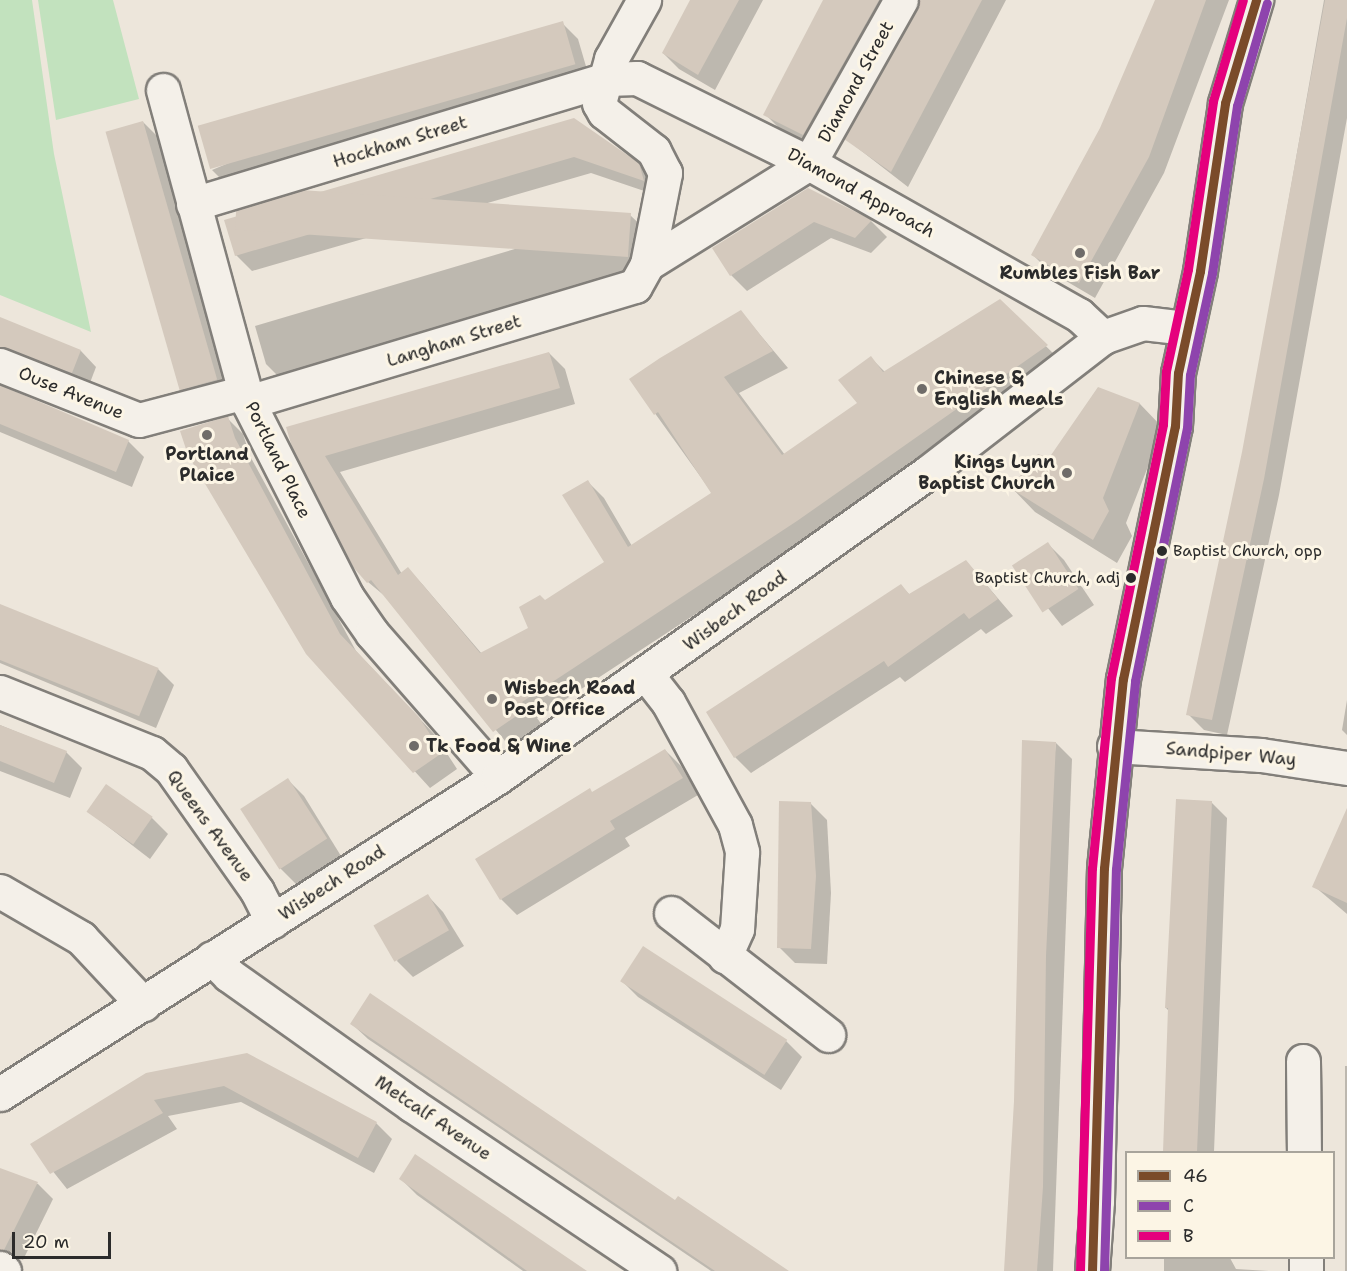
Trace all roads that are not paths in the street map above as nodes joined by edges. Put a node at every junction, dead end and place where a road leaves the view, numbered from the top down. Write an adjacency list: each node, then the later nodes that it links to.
1 (644, 0): 4 (street)
2 (901, 0): 6 (street, Diamond Street)
3 (1256, 0): 9 (street)
4 (606, 79): 6 (street, Diamond Approach); 7 (street, Hockham Street); 8 (street)
5 (163, 90): 7 (street, Portland Place)
6 (809, 163): 8 (street); 10 (street, Diamond Approach)
7 (193, 204): 12 (street, Portland Place)
8 (647, 264): 12 (street, Langham Street)
9 (1185, 328): 10 (street, Wisbech Road); 15 (street)
10 (1103, 337): 13 (street, Wisbech Road)
11 (0, 365): 12 (street, Ouse Avenue)
12 (247, 397): 17 (street, Portland Place)
13 (646, 674): 17 (street, Wisbech Road); 21 (street)
14 (0, 692): 20 (street, Queens Avenue)
15 (1114, 746): 16 (street, Sandpiper Way); 31 (street)
16 (1347, 768)
17 (498, 777): 20 (street, Wisbech Road)
18 (0, 891): 23 (street)
19 (671, 913): 21 (street)
20 (272, 921): 22 (street, Wisbech Road)
21 (725, 956): 24 (street)
22 (212, 958): 23 (street, Wisbech Road); 30 (street, Metcalf Avenue)
23 (143, 1004): 26 (street, Wisbech Road)
24 (828, 1035)
25 (1303, 1061): 27 (street)
26 (0, 1094)
27 (1304, 1151)
28 (0, 1268): 29 (street)
29 (4, 1271)
30 (659, 1271)
31 (1092, 1271)

